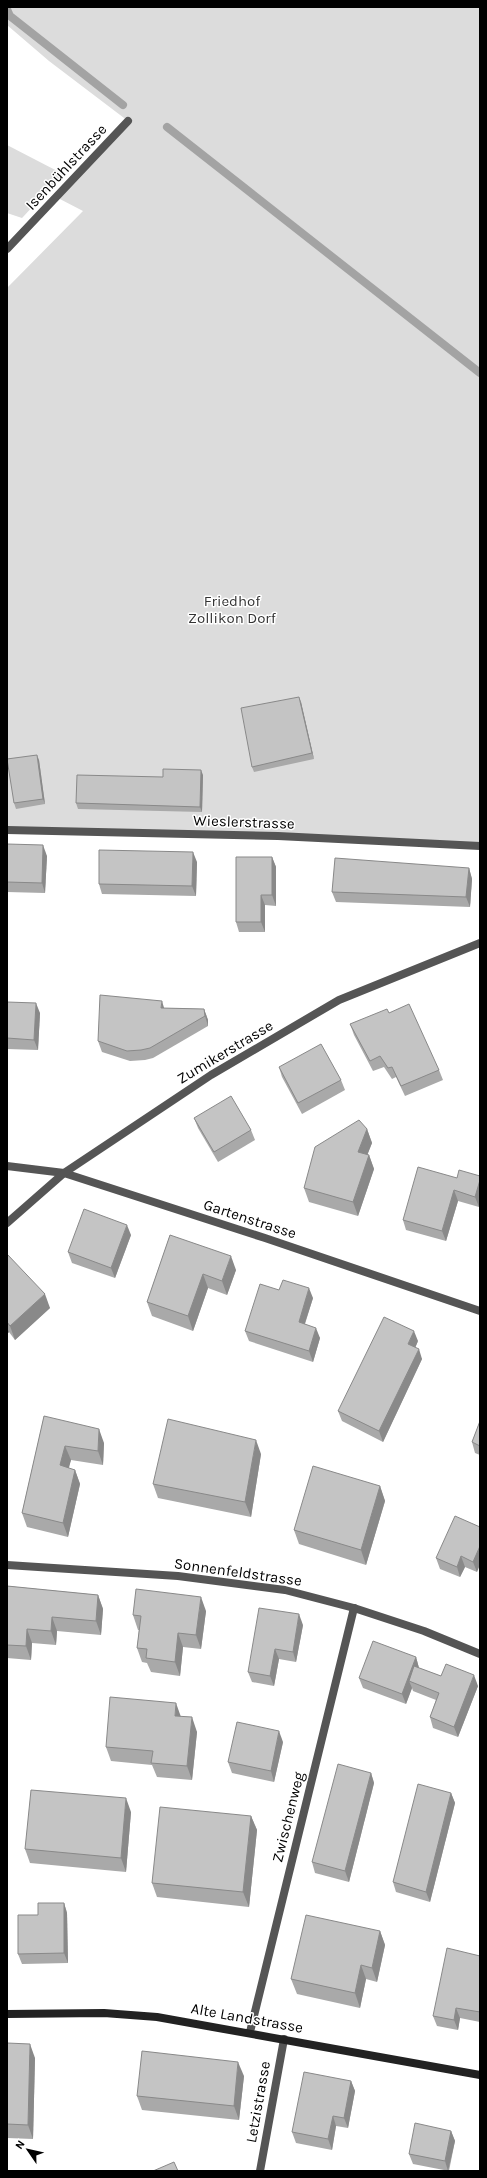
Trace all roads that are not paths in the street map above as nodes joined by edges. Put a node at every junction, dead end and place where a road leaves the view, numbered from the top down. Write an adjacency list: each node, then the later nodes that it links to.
1 (128, 121): 2 (street, Isenbühlstrasse)
2 (7, 249)
3 (7, 830): 4 (street, Wieslerstrasse)
4 (480, 846)
5 (480, 943): 7 (street, Zumikerstrasse)
6 (7, 1166): 7 (street, Gartenstrasse)
7 (64, 1173): 8 (street, Zumikerstrasse); 9 (street, Gartenstrasse)
8 (7, 1223)
9 (480, 1311)
10 (7, 1565): 11 (street, Sonnenfeldstrasse)
11 (354, 1608): 12 (street, Sonnenfeldstrasse); 14 (street, Zwischenweg)
12 (480, 1654)
13 (7, 2014): 14 (main road, Alte Landstrasse)
14 (250, 2032): 15 (main road, Alte Landstrasse)
15 (284, 2039): 16 (main road, Alte Landstrasse); 17 (street, Letzistrasse)
16 (480, 2075)
17 (260, 2171)

